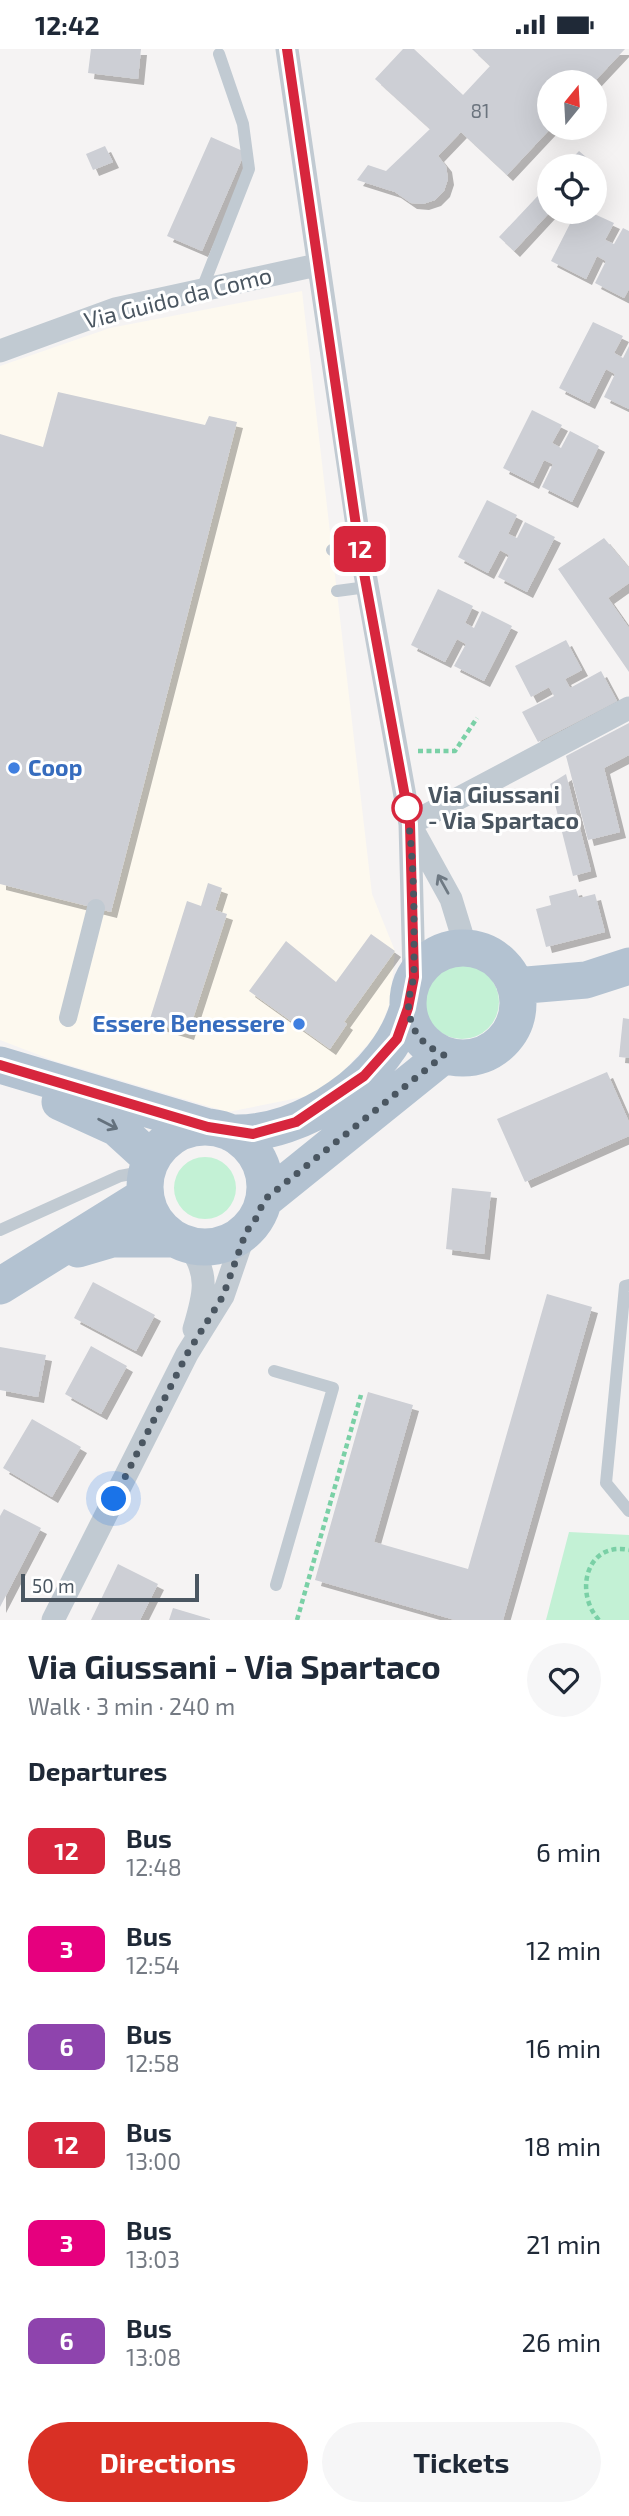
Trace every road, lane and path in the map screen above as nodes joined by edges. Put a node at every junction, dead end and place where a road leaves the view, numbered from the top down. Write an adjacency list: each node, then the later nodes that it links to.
1 (287, 49): 3 (street)
2 (219, 54): 4 (lane)
3 (317, 265): 4 (street, Via Guido da Como); 6 (street)
4 (202, 289): 5 (street, Via Guido da Como)
5 (0, 351)
6 (359, 546): 7 (lane); 8 (street)
7 (332, 550)
8 (367, 587): 9 (lane); 12 (street)
9 (337, 591)
10 (629, 708): 13 (street)
11 (477, 717): 12 (path)
12 (397, 750): 13 (street)
13 (410, 824): 15 (street, one-way to 13); 19 (street)
14 (96, 908): 20 (street)
15 (466, 948): 18 (main road); 19 (main road)
16 (629, 966): 17 (main road)
17 (586, 980): 18 (main road); 21 (main road)
18 (515, 986): 21 (main road)
19 (411, 992): 22 (main road); 24 (main road)
20 (68, 1018)
21 (515, 1022): 22 (main road)
22 (444, 1055): 26 (main road)
23 (1, 1068): 24 (main road); 25 (main road, one-way to 25)
24 (219, 1130): 25 (main road); 26 (main road)
25 (148, 1175): 27 (lane); 29 (main road); 30 (main road)
26 (264, 1200): 28 (main road)
27 (0, 1230)
28 (246, 1232): 29 (main road); 33 (street)
29 (180, 1241): 30 (main road); 33 (street)
30 (53, 1255): 32 (main road)
31 (629, 1285): 36 (lane)
32 (0, 1286)
33 (187, 1354): 39 (street)
34 (274, 1371): 38 (lane)
35 (361, 1395): 40 (path)
36 (629, 1511)
37 (629, 1550): 41 (path)
38 (276, 1585)
39 (53, 1620)
40 (298, 1620)
41 (599, 1620)

